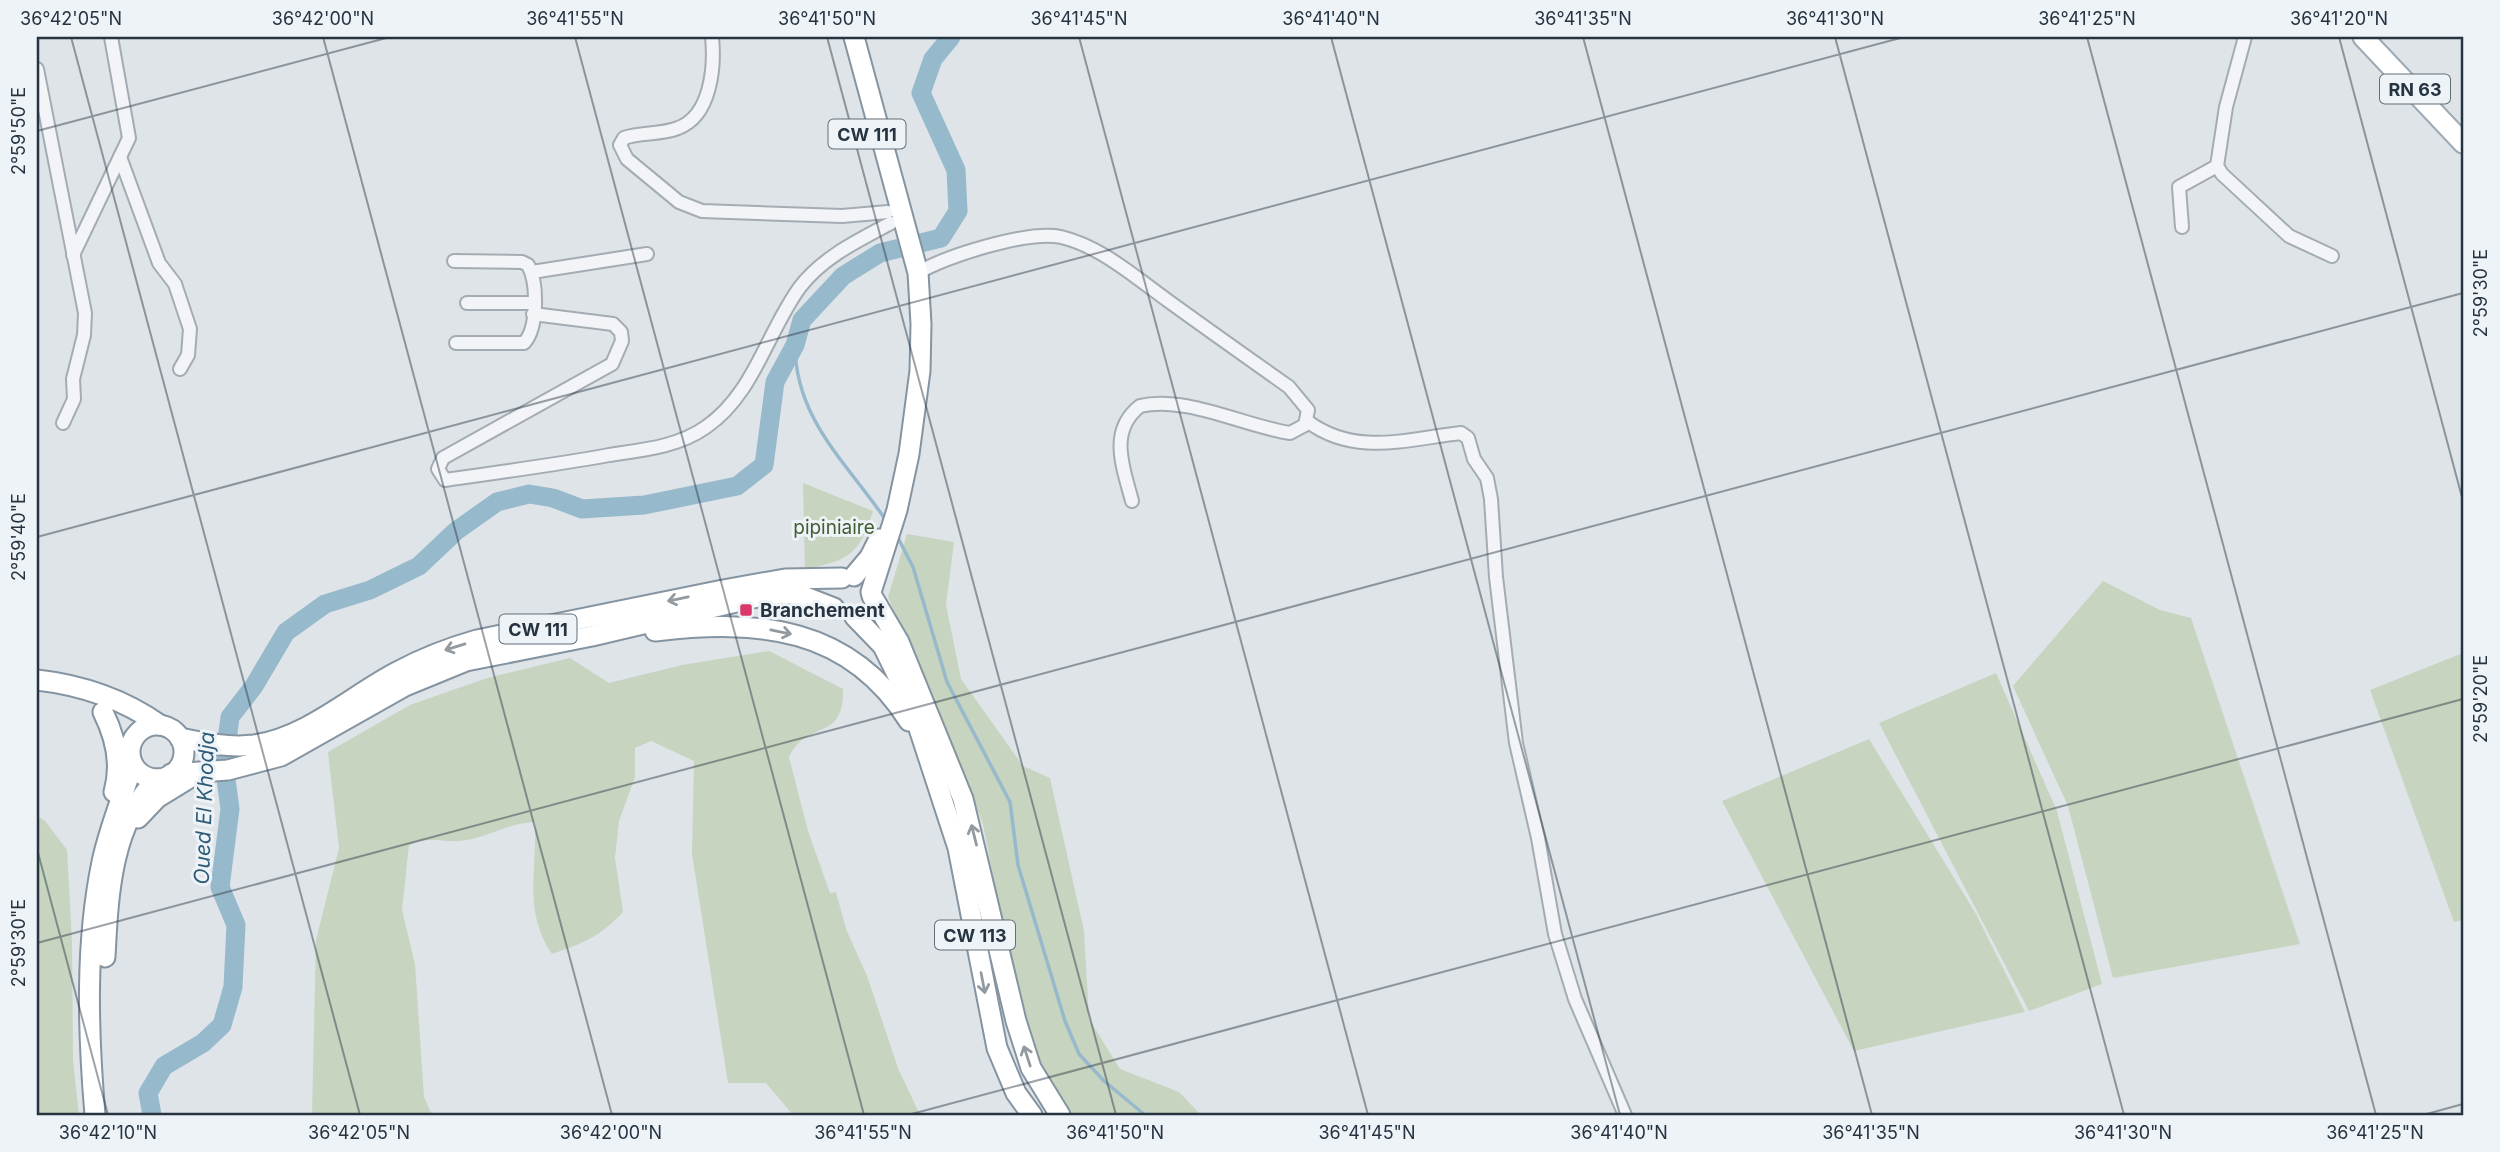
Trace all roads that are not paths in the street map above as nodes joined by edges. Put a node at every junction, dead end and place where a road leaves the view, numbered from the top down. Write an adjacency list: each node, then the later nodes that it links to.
1 (111, 37): 9 (street)
2 (712, 37): 11 (street)
3 (841, 37): 11 (main road, CW 111)
4 (854, 37): 11 (main road, CW 111)
5 (2245, 37): 10 (street)
6 (2363, 37): 8 (main road, RN 63)
7 (37, 69): 14 (street)
8 (2463, 143)
9 (120, 157): 14 (street); 22 (street)
10 (2217, 166): 12 (street); 15 (street)
11 (895, 224): 17 (main road, CW 111); 20 (street)
12 (2182, 228)
13 (647, 254): 18 (street)
14 (73, 255): 24 (street)
15 (2332, 256)
16 (454, 261): 18 (street)
17 (912, 265): 23 (street); 26 (main road, CW 111)
18 (532, 271): 20 (street)
19 (467, 303): 20 (street)
20 (534, 308): 21 (street)
21 (456, 343)
22 (180, 369)
23 (1307, 421): 25 (street); 47 (street)
24 (63, 423)
25 (1132, 501)
26 (885, 536): 27 (main road); 28 (main road, CW 111)
27 (848, 577): 28 (main road); 29 (main road); 38 (main road, CW 111, one-way to 38)
28 (872, 594): 30 (main road); 46 (main road, one-way to 28)
29 (834, 608): 30 (main road); 31 (main road, CW 111)
30 (855, 617): 37 (main road)
31 (592, 636): 37 (main road, one-way to 37); 38 (main road)
32 (37, 680): 35 (main road)
33 (37, 692): 34 (main road)
34 (103, 712): 39 (main road); 42 (main road)
35 (160, 725): 36 (main road); 39 (main road)
36 (180, 738): 38 (main road, CW 111); 41 (main road)
37 (927, 750): 45 (main road, CW 113, one-way to 45)
38 (255, 755): 40 (main road)
39 (131, 756): 41 (main road); 42 (main road)
40 (205, 772): 41 (main road); 42 (main road)
41 (164, 777): 42 (main road)
42 (114, 840): 43 (main road); 44 (main road)
43 (95, 1115)
44 (108, 1115)
45 (1031, 1115)
46 (1060, 1115)
47 (1625, 1115)

